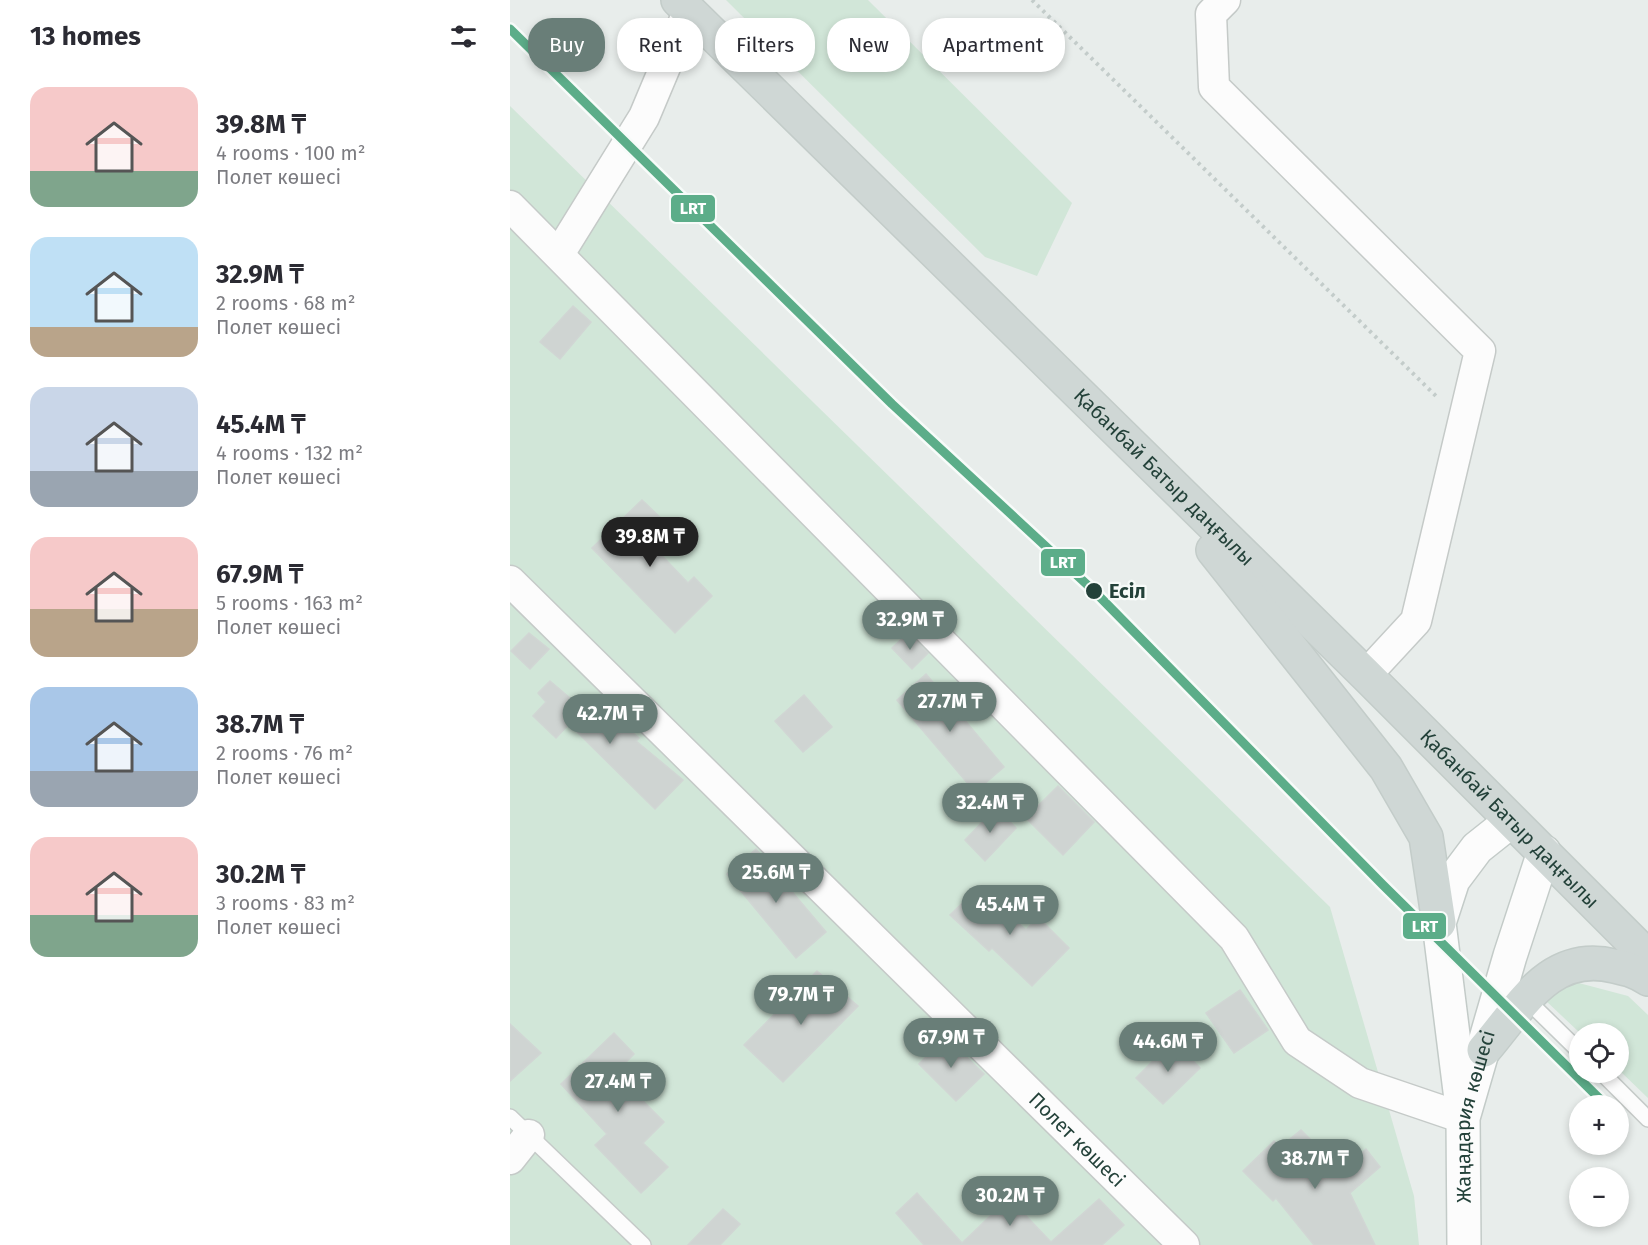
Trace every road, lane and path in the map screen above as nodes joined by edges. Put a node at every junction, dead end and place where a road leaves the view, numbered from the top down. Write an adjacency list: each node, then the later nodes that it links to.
1 (1032, 0): 7 (path)
2 (1225, 0): 7 (street)
3 (684, 5): 5 (street); 6 (main road, Қабанбай Батыр даңғылы)
4 (510, 206): 5 (street)
5 (559, 254): 19 (street)
6 (1109, 423): 9 (main road, Қабанбай Батыр даңғылы); 12 (main road)
7 (1465, 424): 9 (street)
8 (510, 581): 24 (street, Полет көшесі)
9 (1366, 675): 10 (main road, Қабанбай Батыр даңғылы)
10 (1511, 821): 11 (main road, Қабанбай Батыр даңғылы); 12 (street)
11 (1544, 852): 13 (main road, Қабанбай Батыр даңғылы); 17 (street, Жаңадария көшесі)
12 (1438, 923): 19 (street)
13 (1648, 957)
14 (1648, 979): 15 (main road)
15 (1527, 1000): 16 (lane); 17 (main road)
16 (1569, 1041)
17 (1484, 1050): 19 (street, Жаңадария көшесі)
18 (1612, 1083): 20 (lane)
19 (1463, 1118): 25 (street, Жаңадария көшесі)
20 (1648, 1119)
21 (520, 1126): 22 (street); 23 (lane)
22 (510, 1159)
23 (643, 1245)
24 (1184, 1245)
25 (1464, 1245)

